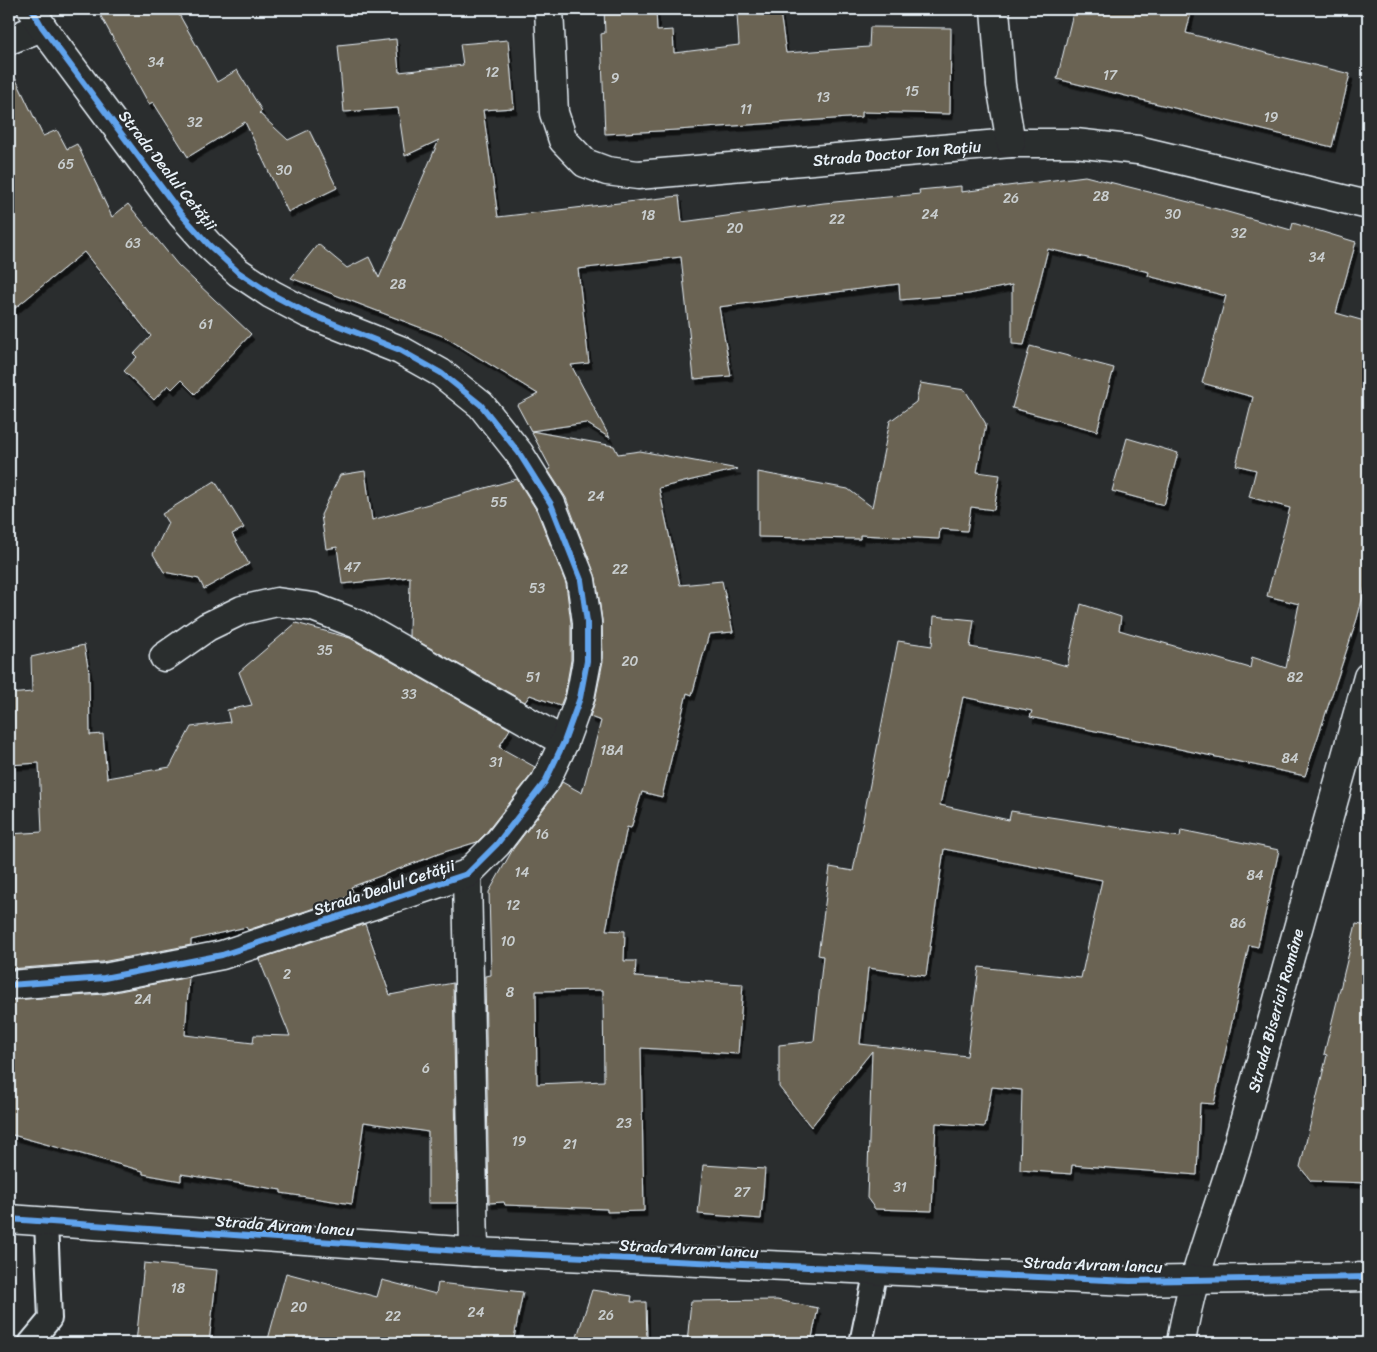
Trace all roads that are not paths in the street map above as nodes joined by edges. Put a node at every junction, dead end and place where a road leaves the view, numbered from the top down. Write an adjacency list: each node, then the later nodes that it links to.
1 (549, 9): 5 (street, Strada Doctor Ion Rațiu)
2 (995, 9): 5 (street)
3 (37, 18): 4 (street, Strada Dealul Cetății); 9 (street, Strada Dealul Cetății)
4 (9, 40)
5 (1011, 143): 6 (street, Strada Doctor Ion Rațiu)
6 (1368, 205)
7 (164, 657): 9 (street)
8 (1368, 677): 17 (street, Strada Bisericii Române)
9 (564, 742): 10 (street, Strada Dealul Cetății)
10 (467, 874): 11 (street, Strada Dealul Cetății); 14 (street, Strada Dealul Cetății)
11 (9, 984)
12 (9, 1219): 13 (street, Strada Avram Iancu)
13 (46, 1222): 14 (street, Strada Avram Iancu); 18 (lane)
14 (474, 1252): 15 (street, Strada Avram Iancu)
15 (876, 1270): 17 (street, Strada Avram Iancu); 19 (lane)
16 (1368, 1277): 17 (street, Strada Avram Iancu)
17 (1195, 1280): 20 (street, Strada Bisericii Române)
18 (30, 1343)
19 (861, 1343)
20 (1182, 1343)

